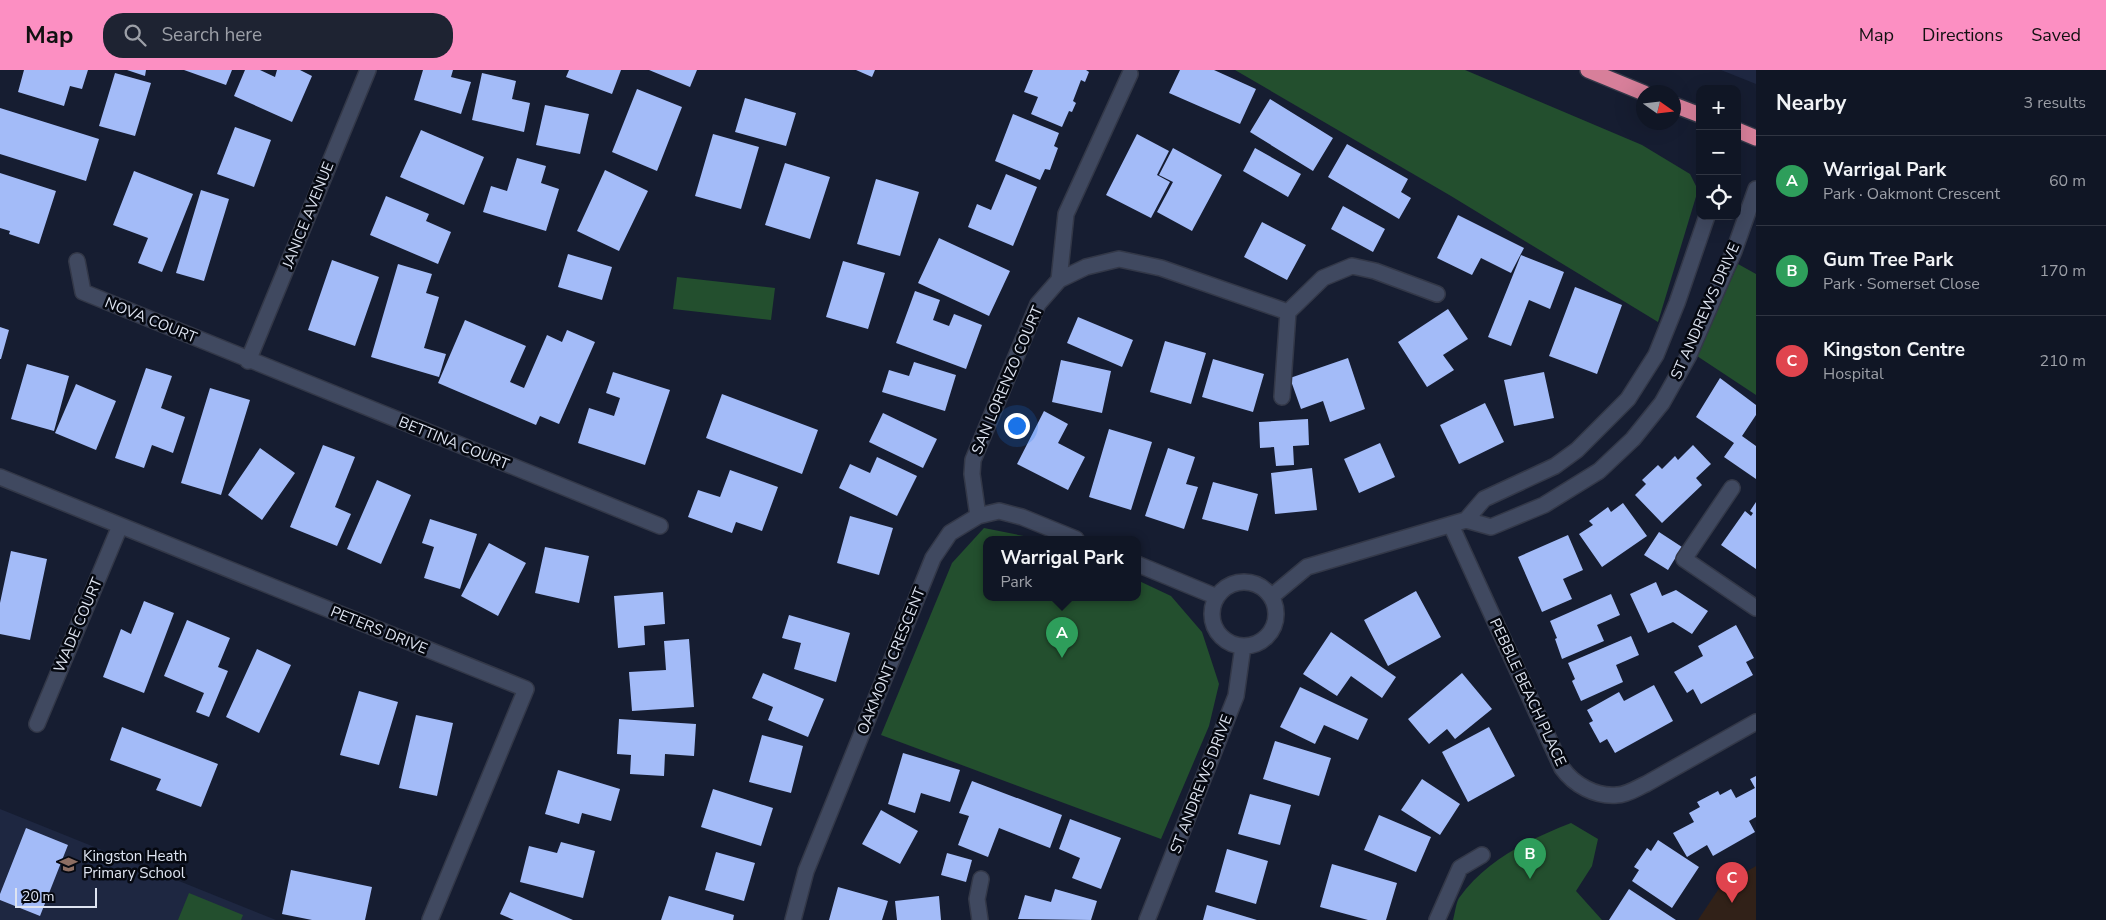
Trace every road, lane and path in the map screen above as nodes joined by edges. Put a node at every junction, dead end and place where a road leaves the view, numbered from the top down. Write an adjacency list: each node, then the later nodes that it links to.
1 (368, 70): 15 (street, JANICE AVENUE)
2 (1588, 70): 4 (highway)
3 (1130, 74): 12 (street)
4 (1636, 90)
5 (1681, 108): 6 (highway)
6 (1696, 113)
7 (1741, 132): 8 (highway)
8 (1756, 138)
9 (1756, 189): 20 (street, ST ANDREWS DRIVE)
10 (1706, 220): 20 (street, ST ANDREWS DRIVE)
11 (77, 260): 15 (street, NOVA COURT)
12 (1059, 280): 14 (street, SAN LORENZO COURT); 19 (street, SAN LORENZO COURT)
13 (1436, 294): 14 (street)
14 (1288, 312): 16 (street)
15 (248, 361): 23 (street, BETTINA COURT)
16 (1282, 397)
17 (0, 478): 22 (street, PETERS DRIVE)
18 (1732, 488): 28 (street)
19 (978, 516): 24 (street, OAKMONT CRESCENT); 35 (street, OAKMONT CRESCENT)
20 (1466, 520): 21 (street)
21 (1451, 525): 27 (street); 30 (street, PEBBLE BEACH PLACE)
22 (120, 526): 31 (street, WADE COURT); 34 (street, PETERS DRIVE)
23 (660, 526)
24 (1069, 536)
25 (1141, 566): 26 (street)
26 (1217, 597): 27 (street); 29 (street)
27 (1271, 597): 29 (street)
28 (1756, 608)
29 (1243, 646): 37 (street, ST ANDREWS DRIVE)
30 (1756, 722)
31 (37, 724)
32 (1482, 855): 38 (street)
33 (981, 879): 36 (street)
34 (430, 920)
35 (794, 920)
36 (980, 920)
37 (1147, 920)
38 (1437, 920)

